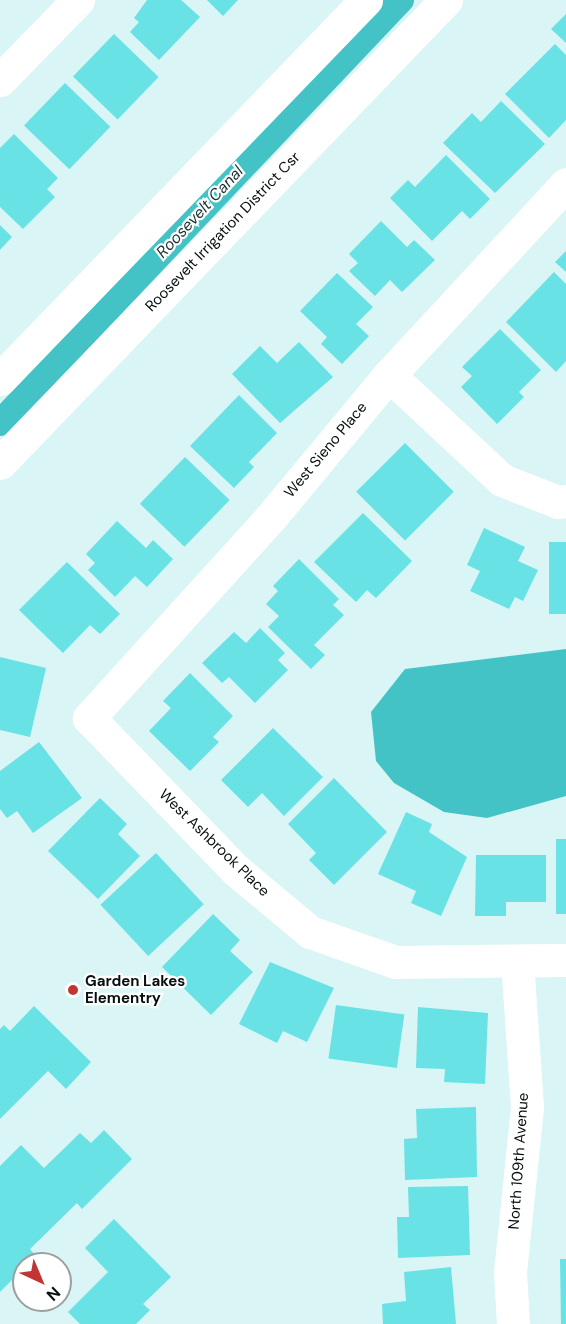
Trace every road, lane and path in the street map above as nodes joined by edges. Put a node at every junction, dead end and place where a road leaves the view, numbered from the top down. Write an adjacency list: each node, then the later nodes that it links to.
1 (78, 0): 4 (street)
2 (366, 0): 7 (street)
3 (446, 0): 8 (street, Roosevelt Irrigation District Csr)
4 (0, 80)
5 (566, 183): 6 (street, West Sieno Place)
6 (389, 375): 9 (street); 10 (street, West Sieno Place)
7 (0, 379)
8 (0, 463)
9 (566, 501)
10 (89, 718): 12 (street, West Ashbrook Place)
11 (566, 960): 12 (street, West Ashbrook Place)
12 (517, 962): 13 (street, North 109th Avenue)
13 (513, 1324)

